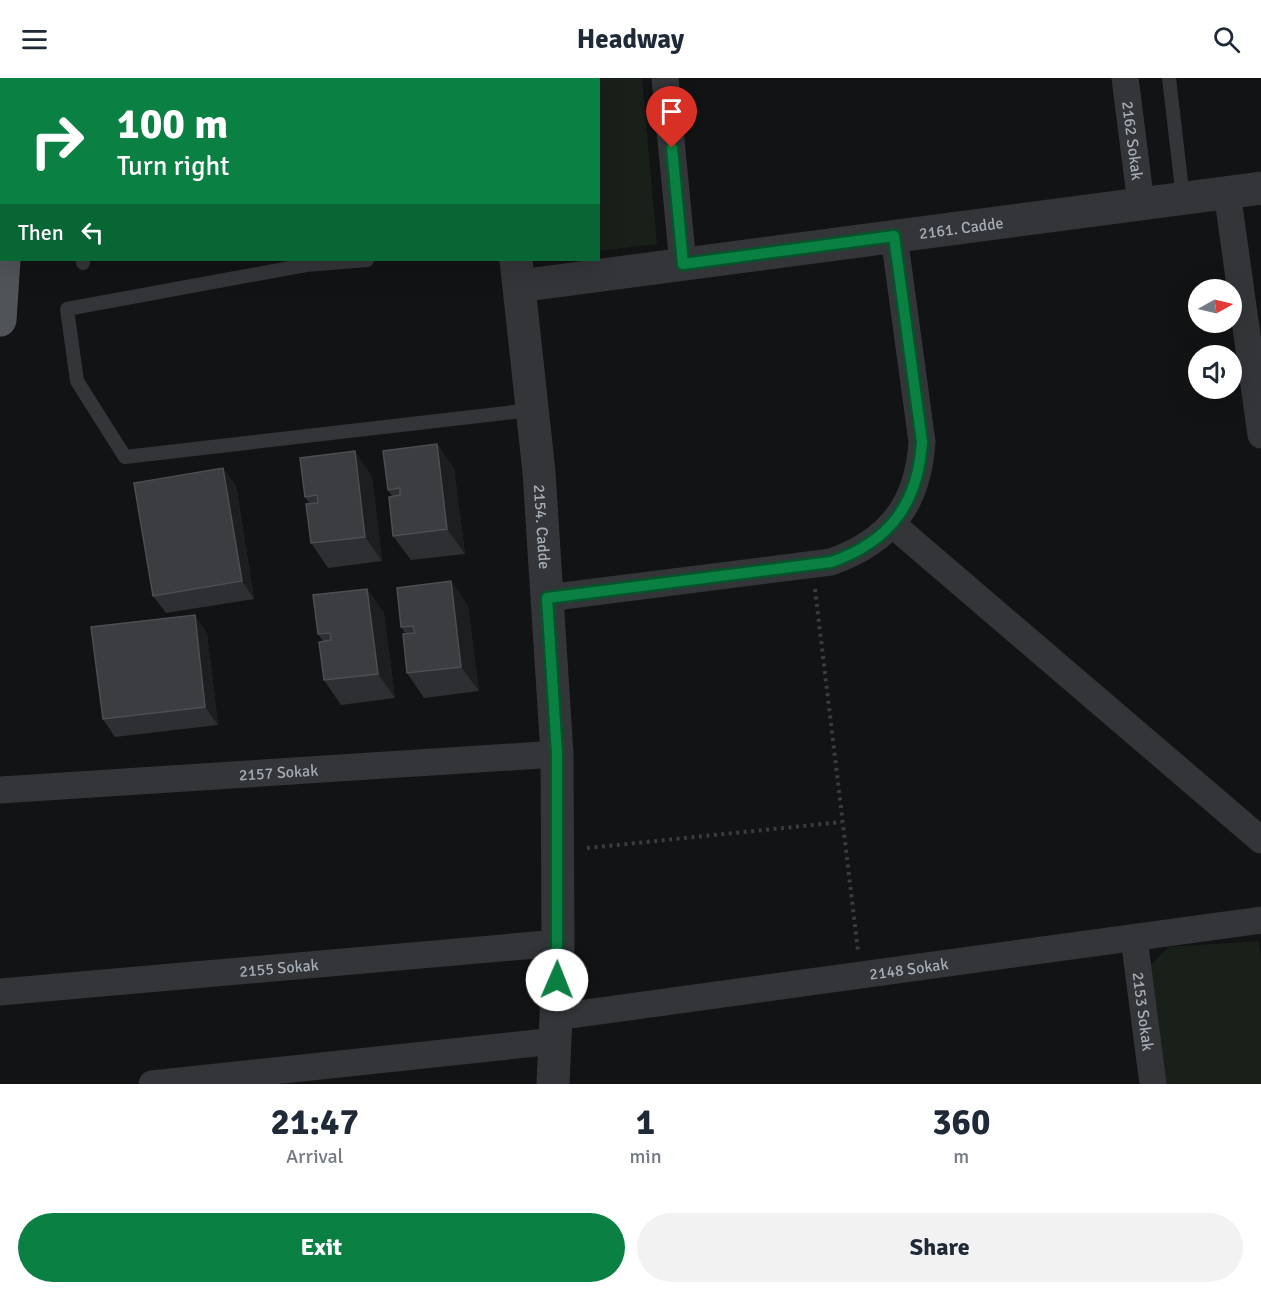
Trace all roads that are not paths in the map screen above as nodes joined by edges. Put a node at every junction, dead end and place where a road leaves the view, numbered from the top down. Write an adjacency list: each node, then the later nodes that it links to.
1 (665, 78): 11 (street)
2 (1125, 78): 7 (street, 2162 Sokak)
3 (1169, 78): 6 (lane)
4 (1261, 188): 5 (street, 2161. Cadde)
5 (1227, 192): 6 (street, 2161. Cadde); 15 (street)
6 (1183, 198): 7 (street, 2161. Cadde)
7 (1141, 204): 8 (street, 2161. Cadde)
8 (894, 236): 11 (street, 2161. Cadde); 16 (street)
9 (4, 261): 13 (main road)
10 (355, 261): 14 (lane)
11 (683, 264): 12 (street, 2161. Cadde)
12 (517, 273): 14 (street, 2154. Cadde)
13 (0, 320)
14 (531, 410): 17 (street, 2154. Cadde)
15 (1261, 435)
16 (892, 524): 17 (street); 20 (street)
17 (547, 598): 18 (street, 2154. Cadde)
18 (557, 754): 19 (street, 2157 Sokak); 23 (street, 2154. Cadde)
19 (0, 790)
20 (1261, 840)
21 (1261, 920): 22 (street, 2148 Sokak)
22 (1134, 938): 25 (street, 2148 Sokak); 28 (street, 2153 Sokak)
23 (558, 943): 24 (street, 2155 Sokak); 25 (street, 2154. Cadde)
24 (0, 992)
25 (556, 1029): 26 (street, 2148 Sokak); 27 (street, 2154. Cadde)
26 (152, 1084)
27 (553, 1084)
28 (1152, 1084)

